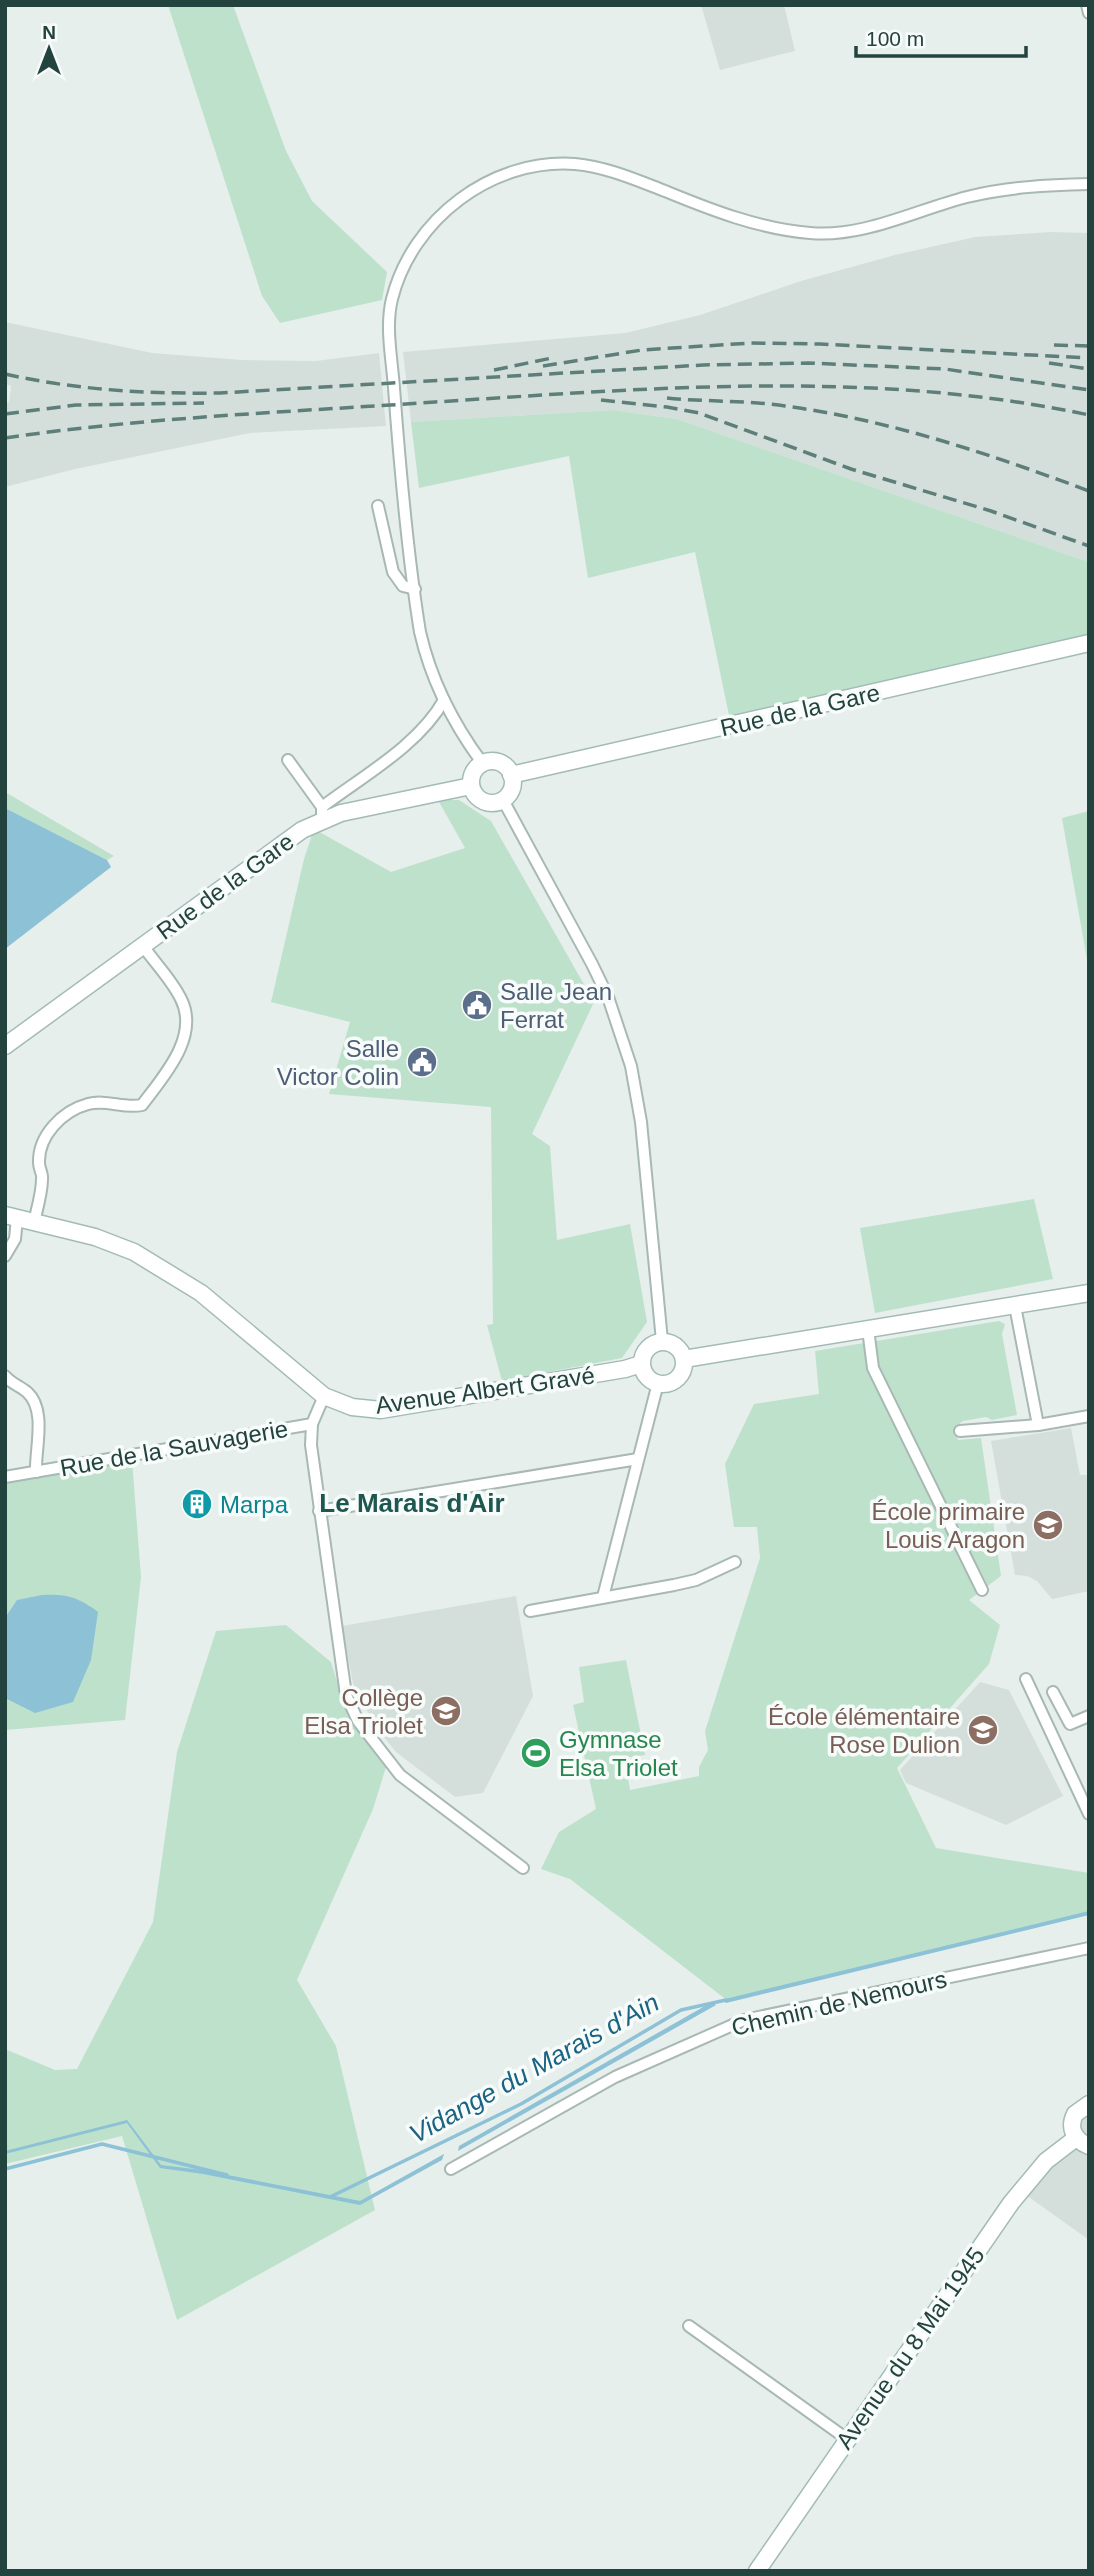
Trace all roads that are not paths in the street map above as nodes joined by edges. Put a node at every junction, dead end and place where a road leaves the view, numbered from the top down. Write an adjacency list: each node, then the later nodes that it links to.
1 (1087, 5): 2 (street)
2 (1089, 13)
3 (1089, 184): 5 (street)
4 (377, 506): 5 (street)
5 (415, 589): 7 (street)
6 (1089, 643): 10 (main road, Rue de la Gare)
7 (444, 700): 9 (street); 13 (street)
8 (288, 760): 13 (street)
9 (483, 764): 10 (main road); 11 (main road)
10 (511, 775): 12 (main road)
11 (471, 786): 12 (main road); 13 (main road, Rue de la Gare)
12 (503, 800): 22 (street)
13 (322, 813): 14 (main road, Rue de la Gare)
14 (143, 946): 15 (main road, Rue de la Gare); 17 (street)
15 (5, 1046)
16 (11, 1217): 17 (main road, Avenue Albert Gravé); 18 (street)
17 (34, 1222): 27 (main road, Avenue Albert Gravé)
18 (5, 1256)
19 (1089, 1293): 20 (main road)
20 (1015, 1306): 21 (main road); 30 (street)
21 (868, 1329): 23 (main road); 37 (street)
22 (662, 1341): 23 (main road); 24 (main road)
23 (684, 1359): 26 (main road)
24 (641, 1364): 26 (main road); 27 (main road, Avenue Albert Gravé)
25 (5, 1376): 33 (street)
26 (659, 1384): 32 (street)
27 (324, 1396): 29 (street, Rue de la Sauvagerie)
28 (1089, 1416): 30 (street)
29 (312, 1424): 33 (street, Rue de la Sauvagerie); 35 (street)
30 (1038, 1425): 31 (street)
31 (961, 1431)
32 (638, 1459): 35 (street); 38 (street)
33 (36, 1472): 34 (street, Rue de la Sauvagerie)
34 (5, 1477)
35 (319, 1511): 44 (street)
36 (735, 1562): 38 (street)
37 (982, 1590)
38 (603, 1597): 39 (street)
39 (530, 1611)
40 (1026, 1679): 43 (street)
41 (1053, 1692): 42 (street)
42 (1089, 1716)
43 (1089, 1814)
44 (523, 1868)
45 (1089, 1948): 48 (street, Chemin de Nemours)
46 (1089, 2104): 47 (main road)
47 (1082, 2142): 50 (main road, Avenue du 8 Mai 1945)
48 (451, 2169)
49 (689, 2326): 50 (street)
50 (847, 2439): 51 (main road, Avenue du 8 Mai 1945)
51 (757, 2571)

